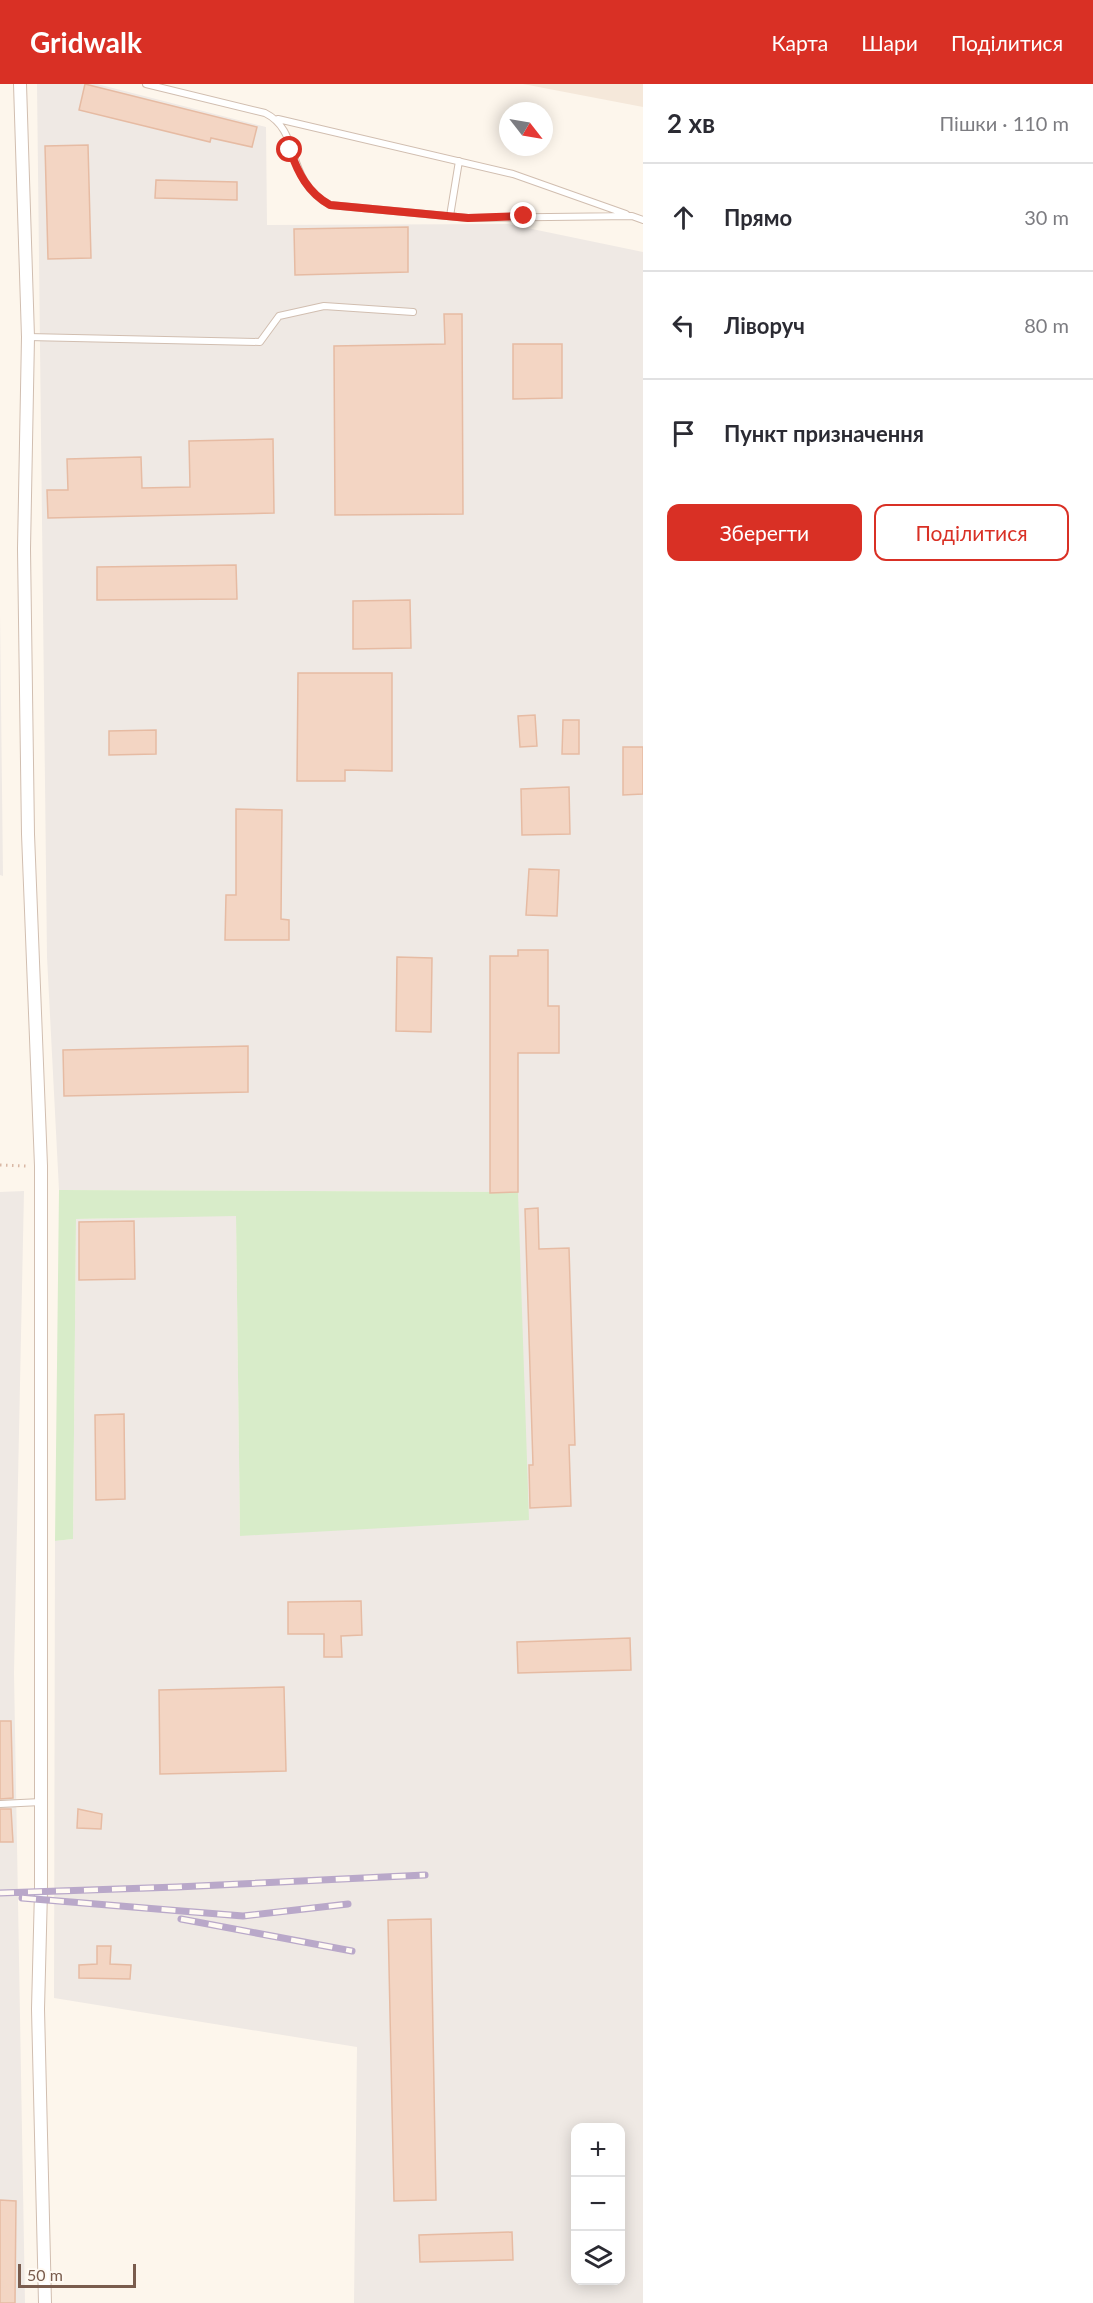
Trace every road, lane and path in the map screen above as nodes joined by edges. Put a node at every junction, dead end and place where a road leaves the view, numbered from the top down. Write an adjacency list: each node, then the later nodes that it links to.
1 (20, 84): 9 (street)
2 (146, 84): 3 (lane)
3 (277, 119): 4 (lane); 5 (lane)
4 (459, 161): 5 (lane); 6 (lane)
5 (450, 216): 6 (lane)
6 (632, 216): 7 (lane)
7 (643, 220)
8 (413, 312): 9 (lane)
9 (28, 337): 11 (street)
10 (0, 1165): 11 (path)
11 (41, 1166): 12 (street)
12 (41, 1802): 13 (lane); 14 (street)
13 (0, 1804)
14 (45, 2303)

